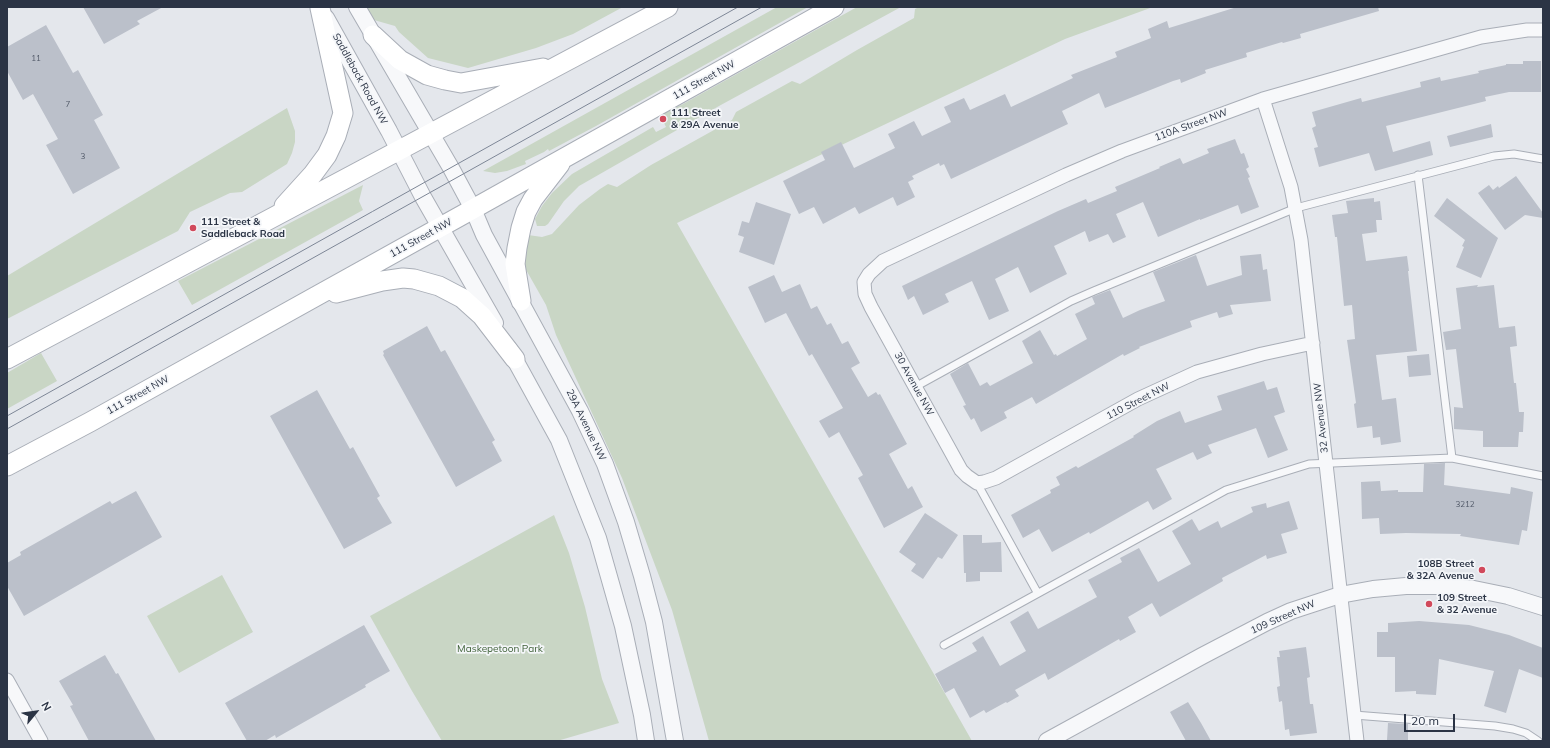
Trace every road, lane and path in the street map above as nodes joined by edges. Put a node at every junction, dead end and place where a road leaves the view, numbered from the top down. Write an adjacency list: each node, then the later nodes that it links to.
1 (357, 7): 6 (street)
2 (668, 7): 7 (main road)
3 (834, 7): 11 (main road, 111 Street NW)
4 (320, 8): 10 (street, Saddleback Road NW); 16 (main road)
5 (1543, 30): 8 (street, 110A Street NW)
6 (373, 35): 7 (main road); 9 (street)
7 (558, 65): 9 (main road)
8 (1263, 99): 14 (street, 32 Avenue NW); 18 (street, 110A Street NW)
9 (431, 134): 10 (main road); 15 (street, 29A Avenue NW)
10 (399, 152): 16 (main road); 17 (street)
11 (565, 157): 15 (main road, 111 Street NW); 19 (main road)
12 (1543, 159): 13 (lane)
13 (1418, 175): 14 (lane); 25 (lane)
14 (1296, 208): 21 (street, 32 Avenue NW); 24 (lane)
15 (473, 209): 17 (main road, 111 Street NW); 19 (street, 29A Avenue NW)
16 (275, 216): 22 (main road)
17 (440, 227): 20 (main road, 111 Street NW); 23 (street)
18 (864, 282): 24 (street, 30 Avenue NW)
19 (522, 301): 38 (street, 29A Avenue NW)
20 (305, 302): 23 (main road); 27 (main road, 111 Street NW)
21 (1313, 343): 26 (street, 32 Avenue NW); 29 (street, 110 Street NW)
22 (7, 359)
23 (515, 359): 37 (street)
24 (915, 387): 29 (street, 30 Avenue NW)
25 (1452, 458): 26 (lane); 28 (lane)
26 (1325, 463): 30 (lane); 31 (street, 32 Avenue NW)
27 (7, 466)
28 (1543, 476)
29 (975, 482): 30 (lane)
30 (1037, 592): 33 (lane)
31 (1340, 594): 32 (street, 109 Street NW); 35 (street, 32 Avenue NW); 39 (street, 109 Street NW)
32 (1543, 607)
33 (944, 645)
34 (7, 680): 36 (street)
35 (1354, 715): 40 (street, 32 Avenue NW); 41 (lane)
36 (41, 741)
37 (646, 741)
38 (675, 741)
39 (1047, 741)
40 (1357, 741)
41 (1538, 741)

